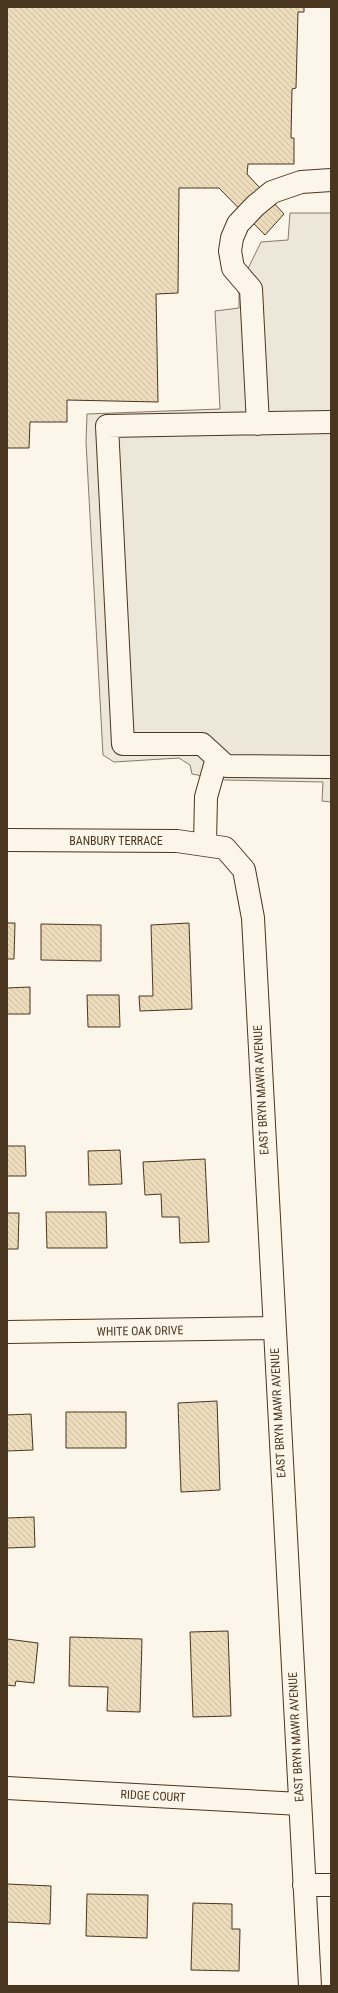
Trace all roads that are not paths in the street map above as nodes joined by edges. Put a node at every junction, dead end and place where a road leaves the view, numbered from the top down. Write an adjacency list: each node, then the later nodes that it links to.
1 (331, 180): 3 (street)
2 (331, 422): 3 (street)
3 (258, 424): 4 (street)
4 (217, 758): 5 (street); 7 (street)
5 (331, 767)
6 (7, 840): 7 (street, BANBURY TERRACE)
7 (215, 846): 8 (street, EAST BRYN MAWR AVENUE)
8 (273, 1328): 9 (street, WHITE OAK DRIVE); 11 (street, EAST BRYN MAWR AVENUE)
9 (7, 1332)
10 (7, 1788): 11 (street, RIDGE COURT)
11 (300, 1804): 12 (street, EAST BRYN MAWR AVENUE)
12 (304, 1885): 13 (street); 14 (street, EAST BRYN MAWR AVENUE)
13 (331, 1885)
14 (310, 1986)

